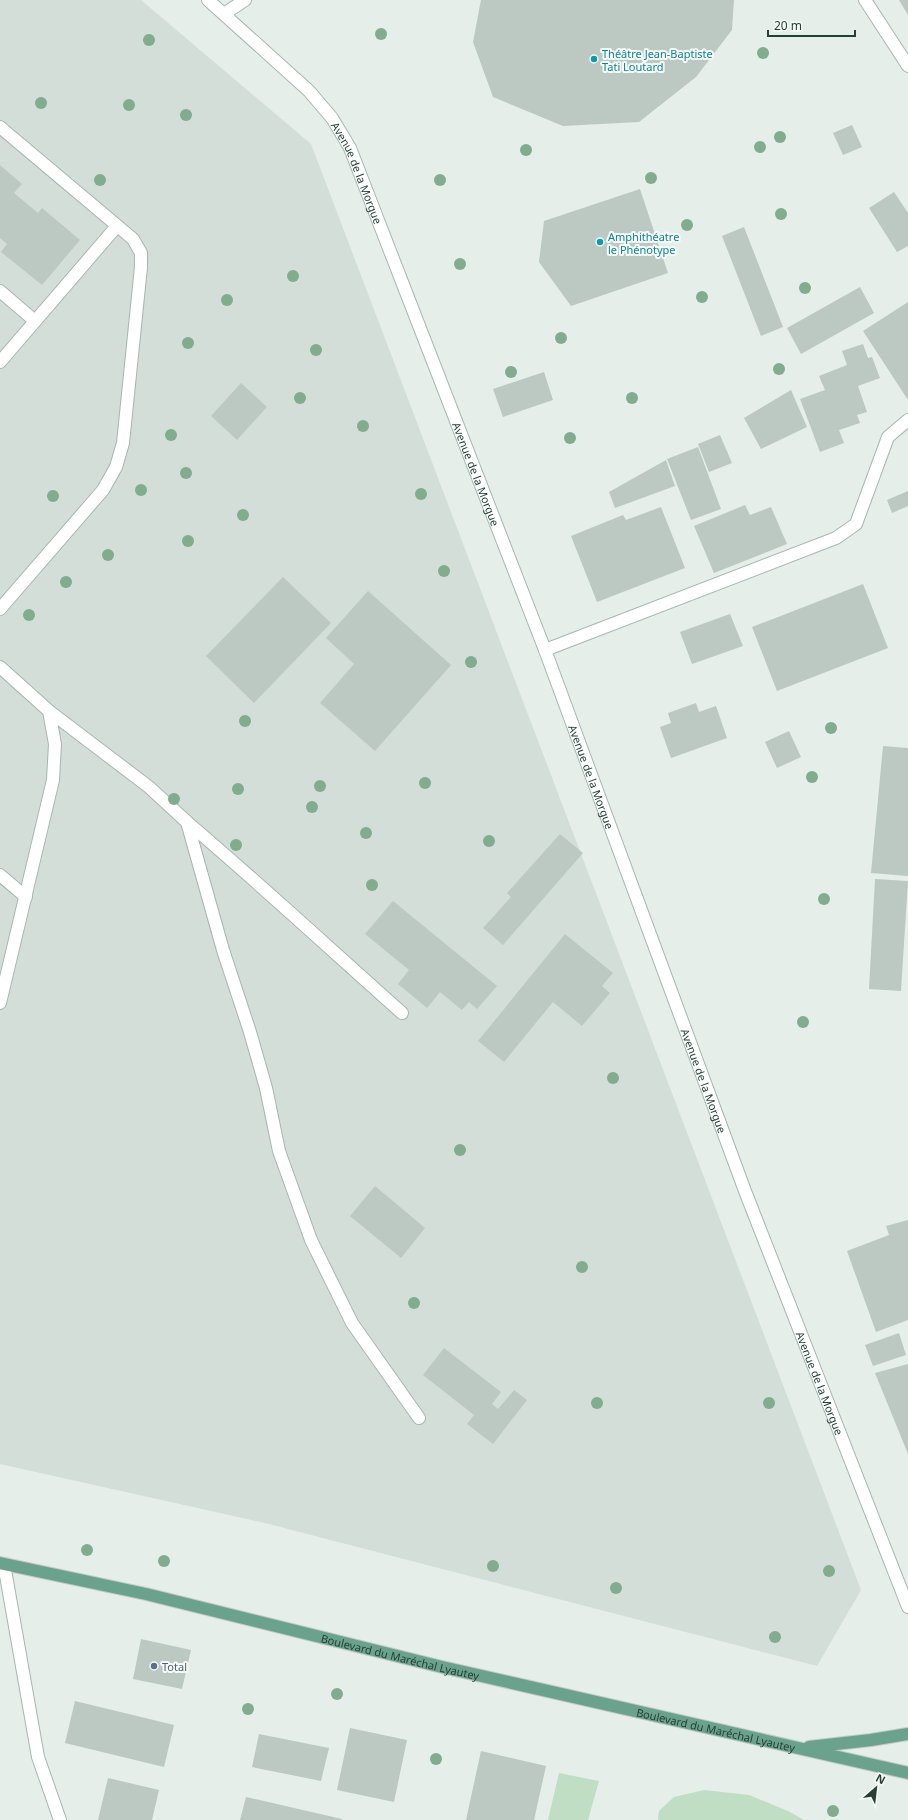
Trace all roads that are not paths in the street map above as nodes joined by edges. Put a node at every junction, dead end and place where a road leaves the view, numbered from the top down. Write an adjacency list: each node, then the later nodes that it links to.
1 (208, 0): 4 (street, Avenue de la Morgue)
2 (245, 0): 4 (street)
3 (865, 0): 5 (street)
4 (224, 14): 13 (street, Avenue de la Morgue)
5 (908, 66)
6 (0, 127): 7 (street)
7 (117, 226): 9 (street); 12 (street)
8 (0, 291): 9 (street)
9 (35, 321): 10 (street)
10 (0, 362)
11 (908, 420): 13 (street)
12 (0, 609)
13 (545, 650): 23 (street, Avenue de la Morgue)
14 (0, 667): 15 (street)
15 (49, 711): 16 (street); 18 (street)
16 (187, 822): 20 (street); 21 (street)
17 (0, 875): 18 (street)
18 (26, 897): 19 (street)
19 (0, 1003)
20 (402, 1013)
21 (418, 1418)
22 (2, 1563): 25 (main road, Boulevard du Maréchal Lyautey); 27 (street)
23 (907, 1603)
24 (908, 1734): 25 (main road, Boulevard du Maréchal Lyautey)
25 (800, 1748): 26 (main road, Boulevard du Maréchal Lyautey)
26 (908, 1774)
27 (60, 1820)

